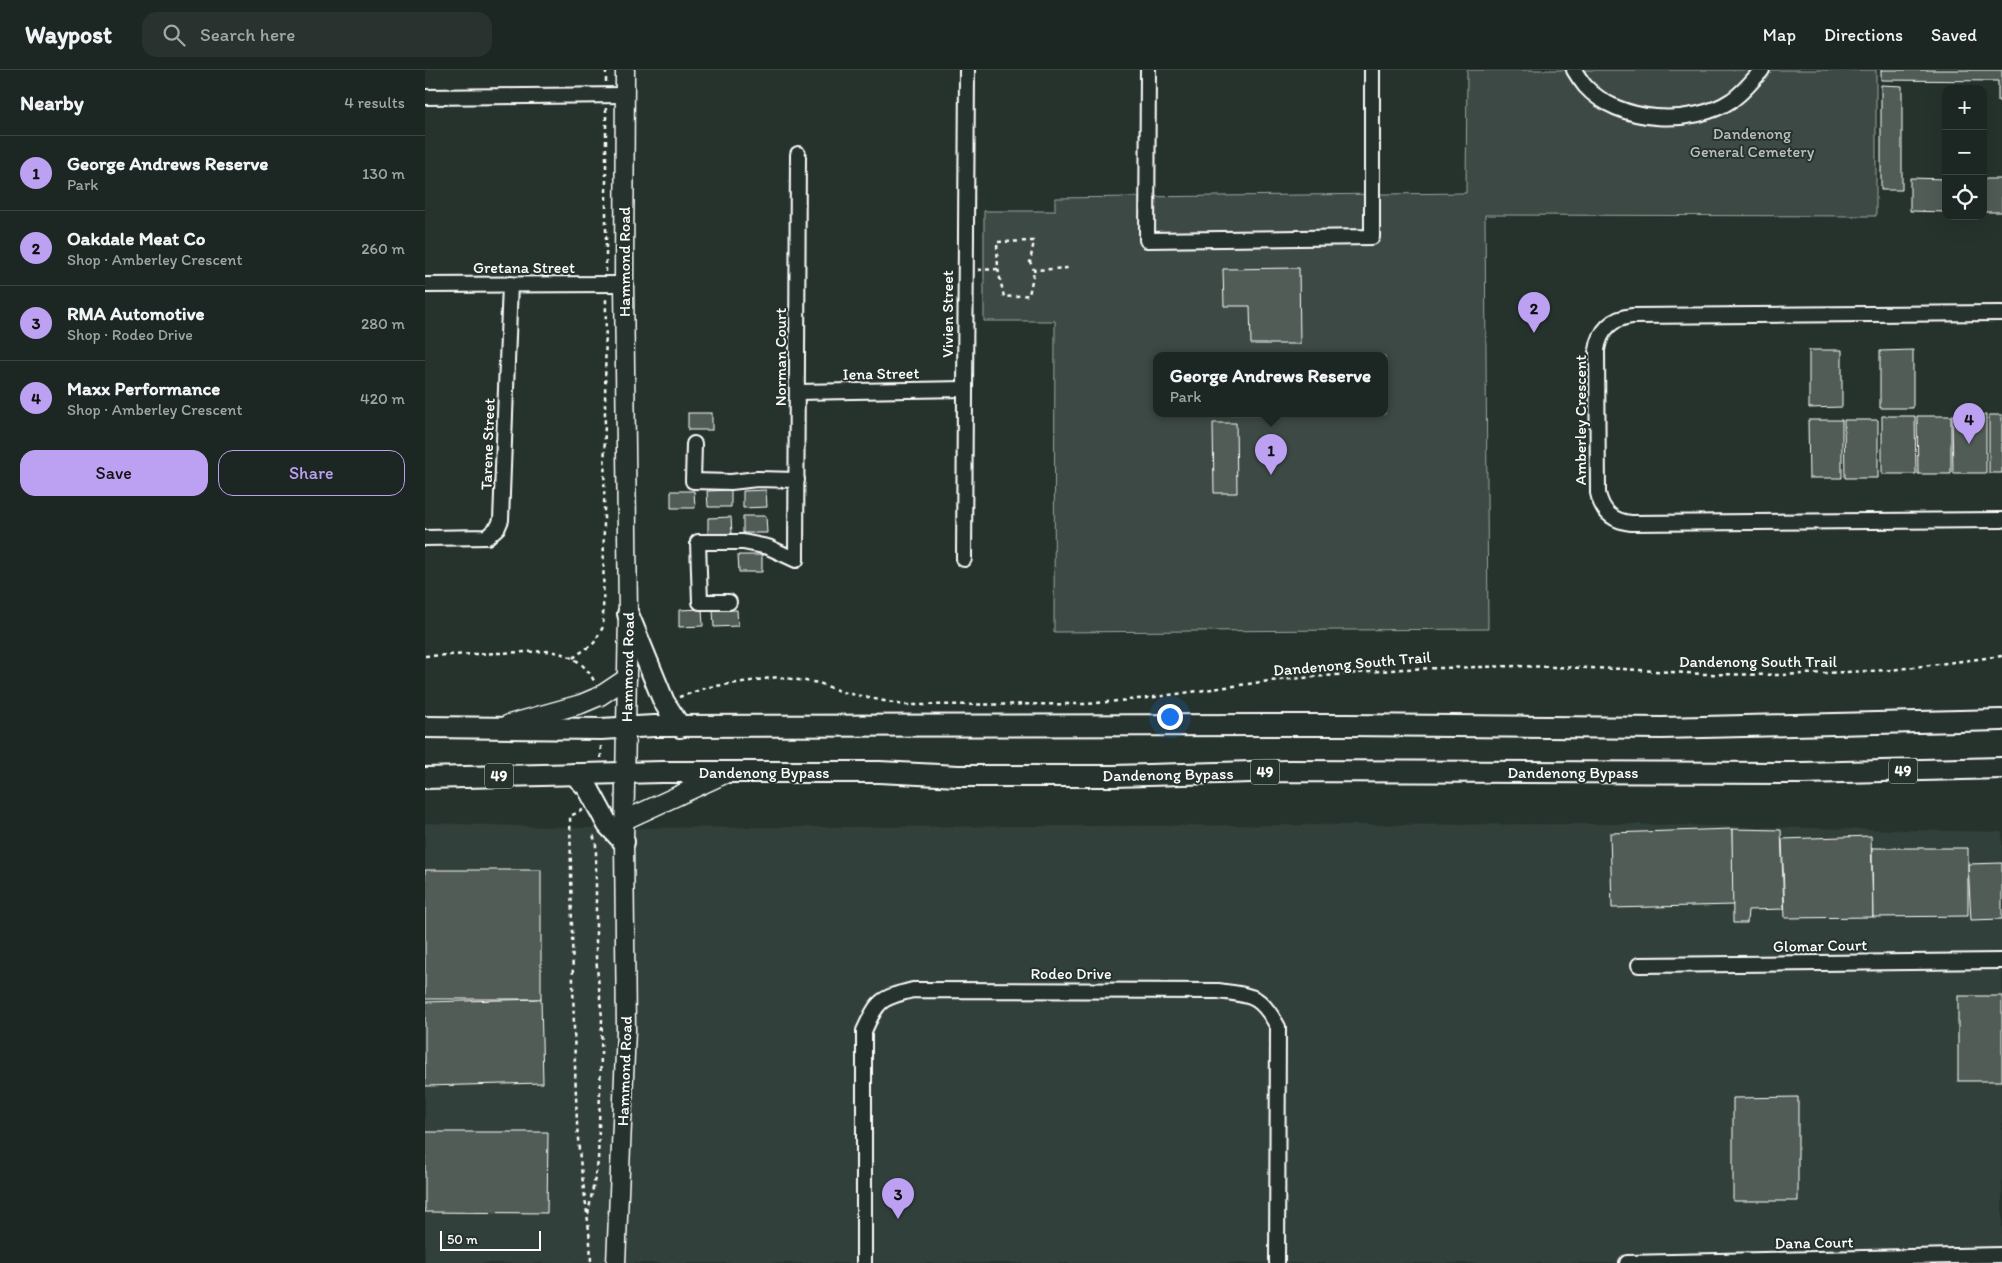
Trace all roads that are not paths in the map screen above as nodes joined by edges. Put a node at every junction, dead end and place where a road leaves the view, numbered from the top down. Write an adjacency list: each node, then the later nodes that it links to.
1 (625, 70): 7 (main road, Hammond Road)
2 (967, 70): 14 (street, Vivien Street)
3 (1148, 70): 4 (street)
4 (1372, 70)
5 (1574, 70): 6 (street)
6 (1762, 70)
7 (625, 96): 8 (street); 11 (main road, Hammond Road)
8 (425, 97)
9 (798, 154): 15 (street, Norman Court)
10 (510, 284): 11 (street, Gretana Street); 12 (street, Gretana Street); 19 (street, Tarene Street)
11 (624, 284): 22 (main road, Hammond Road)
12 (425, 285)
13 (2002, 313): 18 (street, Amberley Crescent)
14 (965, 389): 15 (street, Iena Street); 20 (street, Vivien Street)
15 (797, 392): 17 (street, Norman Court)
16 (694, 444): 17 (street)
17 (797, 480): 21 (street, Norman Court)
18 (2002, 520)
19 (425, 538)
20 (964, 559)
21 (729, 602)
22 (628, 614): 23 (main road, Hammond Road); 28 (highway)
23 (627, 678): 26 (main road); 27 (main road, Hammond Road)
24 (2002, 720): 28 (highway)
25 (425, 727): 26 (highway)
26 (498, 727): 27 (highway)
27 (625, 727): 28 (highway); 31 (main road, Hammond Road)
28 (680, 727)
29 (2002, 768): 30 (highway, Dandenong Bypass / 49)
30 (727, 772): 31 (highway, Dandenong Bypass / 49); 34 (main road)
31 (625, 773): 32 (highway, Dandenong Bypass / 49); 34 (main road, Hammond Road)
32 (574, 774): 33 (highway, Dandenong Bypass / 49); 35 (highway)
33 (425, 778)
34 (625, 820): 35 (main road, Hammond Road)
35 (624, 842): 39 (main road, Hammond Road)
36 (2002, 961): 37 (street, Glomar Court)
37 (1639, 965)
38 (2002, 1255): 42 (street, Dana Court)
39 (616, 1263)
40 (864, 1263): 41 (street, Rodeo Drive)
41 (1277, 1263)
42 (1627, 1263)

